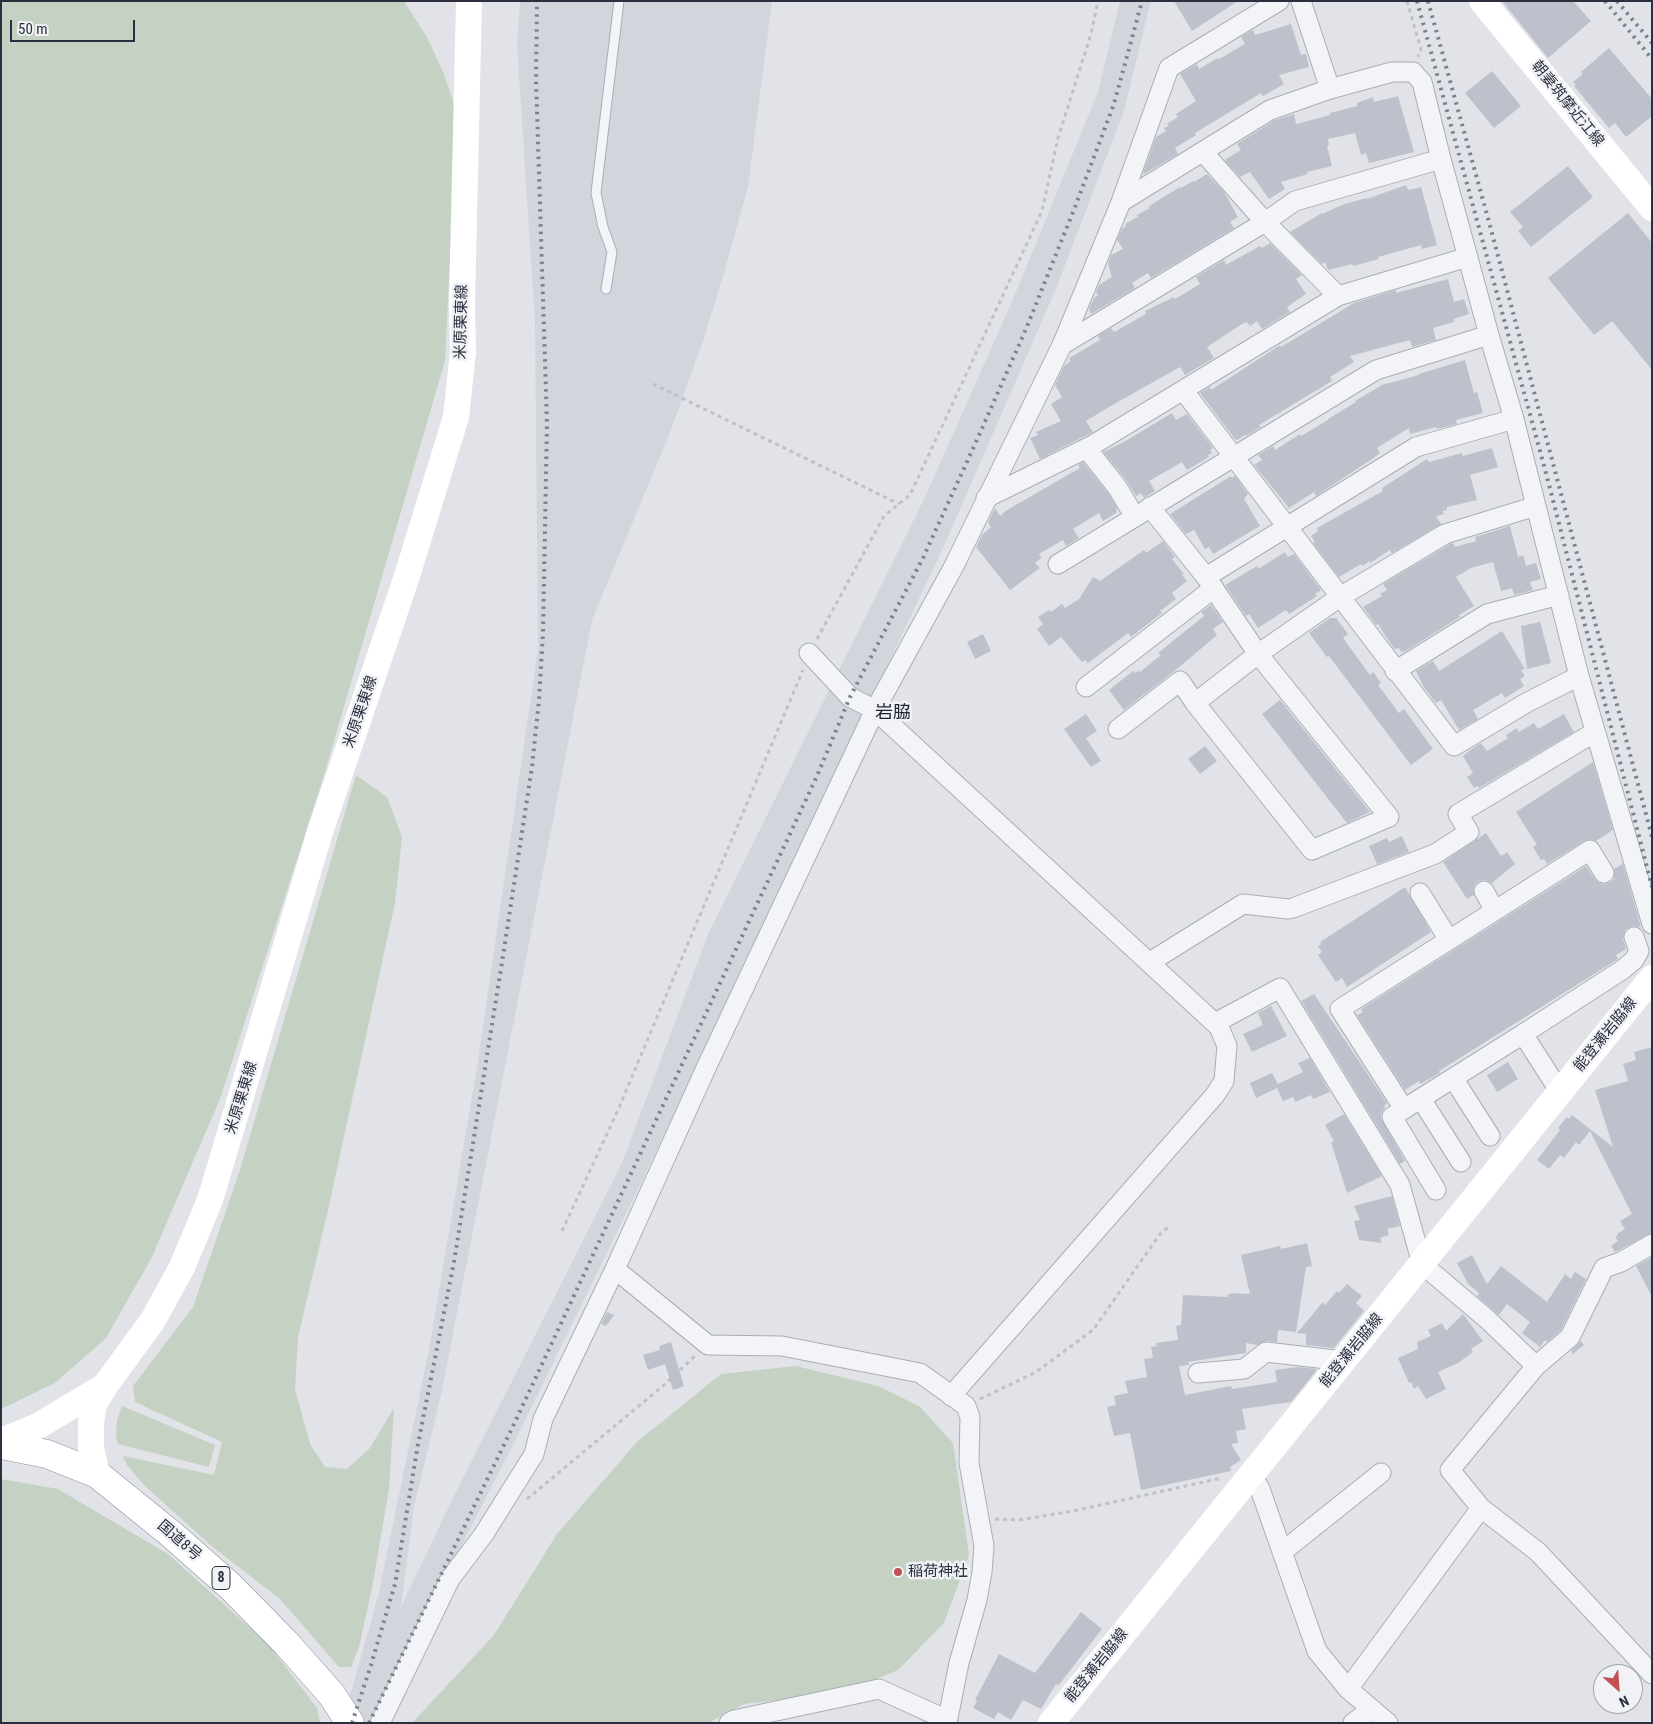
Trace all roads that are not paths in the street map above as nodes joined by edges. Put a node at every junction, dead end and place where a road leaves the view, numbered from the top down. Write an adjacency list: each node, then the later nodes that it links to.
1 (470, 1): 62 (main road, 米原栗東線)
2 (619, 1): 13 (lane)
3 (1279, 1): 9 (street)
4 (1301, 1): 6 (street)
5 (1482, 1): 10 (main road, 朝妻筑摩近江線)
6 (1330, 89): 7 (street); 8 (street)
7 (1203, 152): 9 (street); 11 (street)
8 (1441, 159): 11 (street); 12 (street)
9 (1121, 202): 16 (street)
10 (1652, 208)
11 (1265, 222): 14 (street); 16 (street)
12 (1468, 257): 14 (street); 15 (street)
13 (606, 289)
14 (1338, 296): 17 (street)
15 (1489, 335): 18 (street); 20 (street)
16 (1062, 345): 21 (street)
17 (1183, 390): 19 (street); 20 (street)
18 (1514, 419): 22 (street); 24 (street)
19 (1086, 448): 21 (street); 23 (street)
20 (1233, 458): 23 (street); 24 (street)
21 (986, 498): 35 (street)
22 (1536, 506): 27 (street); 28 (street)
23 (1143, 512): 25 (street); 26 (street)
24 (1286, 528): 26 (street); 28 (street)
25 (1058, 564)
26 (1210, 582): 30 (street); 33 (street)
27 (1559, 595): 31 (street); 32 (street)
28 (1340, 597): 30 (street); 31 (street)
29 (810, 653): 35 (street)
30 (1258, 654): 34 (street); 34 (street)
31 (1395, 671): 32 (street)
32 (1579, 676): 37 (street)
33 (1086, 687)
34 (1195, 703): 36 (street)
35 (875, 710): 45 (street); 58 (street)
36 (1118, 729)
37 (1595, 732): 42 (street); 45 (street)
38 (1604, 873): 41 (street)
39 (1484, 891): 41 (street)
40 (1420, 893): 44 (street)
41 (1495, 911): 44 (street)
42 (1652, 924)
43 (1634, 937): 48 (street)
44 (1449, 940): 52 (street)
45 (1150, 962): 47 (street)
46 (1652, 978): 50 (main road, 能登瀬岩脇線)
47 (1215, 1023): 57 (street); 63 (street)
48 (1524, 1034): 49 (street); 50 (street)
49 (1454, 1078): 51 (street); 53 (street)
50 (1560, 1092): 57 (main road, 能登瀬岩脇線)
51 (1421, 1099): 52 (street); 54 (street)
52 (1404, 1109): 55 (street)
53 (1490, 1136)
54 (1461, 1162)
55 (1436, 1190)
56 (1652, 1244): 60 (street)
57 (1422, 1264): 59 (main road, 能登瀬岩脇線); 60 (street)
58 (615, 1269): 63 (street); 76 (street)
59 (1344, 1361): 61 (street); 68 (main road, 能登瀬岩脇線)
60 (1536, 1366): 69 (street)
61 (1198, 1372)
62 (106, 1386): 64 (main road, 米原栗東線); 67 (main road, 米原栗東線)
63 (959, 1401): 74 (street)
64 (1, 1441)
65 (1, 1445): 67 (highway, 国道8号 / 8)
66 (1381, 1473): 70 (street)
67 (98, 1474): 75 (highway, 国道8号 / 8)
68 (1252, 1475): 70 (street); 78 (main road, 能登瀬岩脇線)
69 (1480, 1508): 71 (street); 72 (street)
70 (1282, 1552): 72 (street)
71 (1652, 1674)
72 (1348, 1689): 73 (street)
73 (1372, 1709): 79 (street); 80 (street)
74 (947, 1722): 77 (street)
75 (350, 1723)
76 (380, 1723)
77 (729, 1723)
78 (1051, 1723)
79 (1353, 1723)
80 (1388, 1723)

